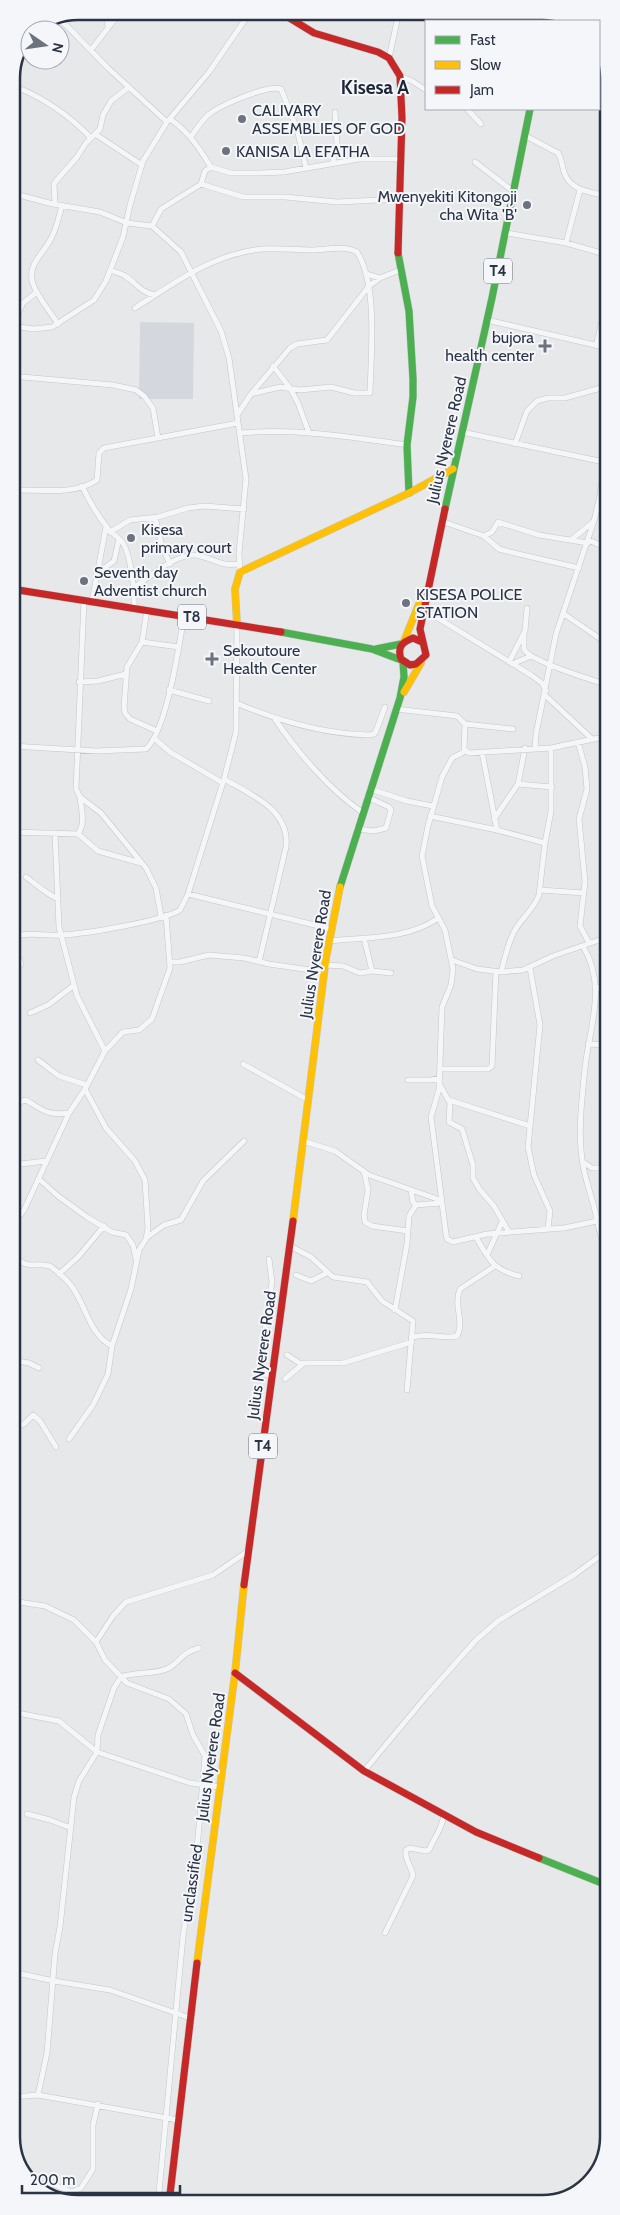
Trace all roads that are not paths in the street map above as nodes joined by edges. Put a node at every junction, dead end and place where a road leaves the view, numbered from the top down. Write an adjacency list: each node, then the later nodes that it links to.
1 (108, 20): 7 (street)
2 (114, 20): 7 (street)
3 (245, 20): 17 (street)
4 (292, 20): 9 (main road)
5 (397, 20): 9 (street)
6 (62, 22): 8 (street)
7 (108, 28): 8 (street)
8 (90, 50): 11 (street)
9 (389, 58): 10 (main road)
10 (400, 76): 13 (street); 23 (main road)
11 (129, 86): 17 (street); 20 (street)
12 (20, 89): 20 (street)
13 (425, 89)
14 (468, 110): 18 (street)
15 (530, 110): 19 (main road, Julius Nyerere Road / T4)
16 (335, 112): 22 (street)
17 (169, 121): 21 (street); 27 (street)
18 (481, 124)
19 (524, 135): 31 (street); 32 (main road, Julius Nyerere Road / T4)
20 (93, 136): 27 (street); 36 (street)
21 (191, 137): 28 (street); 29 (street)
22 (336, 155): 24 (street); 26 (street)
23 (401, 160): 24 (street); 35 (main road)
24 (342, 162): 26 (street)
25 (475, 162): 32 (street)
26 (333, 163): 29 (street)
27 (142, 165): 38 (street)
28 (211, 167): 29 (street); 30 (street)
29 (306, 168)
30 (201, 184): 35 (street); 39 (street)
31 (580, 190): 33 (street); 41 (street)
32 (514, 192): 40 (main road, Julius Nyerere Road / T4)
33 (600, 194)
34 (20, 195): 36 (street)
35 (400, 199): 44 (main road)
36 (55, 204): 37 (street)
37 (62, 205): 38 (street); 49 (street)
38 (127, 223): 39 (street); 43 (street)
39 (152, 226): 45 (street)
40 (506, 233): 41 (street); 53 (main road, Julius Nyerere Road / T4)
41 (566, 243): 42 (street)
42 (600, 253)
43 (110, 270): 50 (street); 54 (street)
44 (400, 270): 47 (street); 71 (main road)
45 (191, 272): 46 (street); 50 (street); 64 (street)
46 (366, 274): 47 (street); 48 (street)
47 (380, 278): 48 (street)
48 (369, 286): 59 (street); 61 (street)
49 (37, 292): 52 (street); 54 (street)
50 (155, 295): 51 (street)
51 (135, 308)
52 (20, 309)
53 (487, 320): 57 (street); 66 (main road, Julius Nyerere Road / T4)
54 (58, 324): 55 (street)
55 (20, 327)
56 (600, 329): 57 (street)
57 (596, 346): 58 (street)
58 (600, 347)
59 (273, 366): 61 (street); 63 (street)
60 (20, 377): 69 (street)
61 (290, 388): 63 (street); 68 (street)
62 (600, 388): 70 (street)
63 (251, 394): 64 (street)
64 (237, 414): 65 (street)
65 (238, 423): 67 (street); 69 (street)
66 (462, 432): 70 (street); 73 (main road, Julius Nyerere Road / T4)
67 (240, 433): 68 (street); 78 (street)
68 (310, 433): 71 (street)
69 (158, 438): 74 (street)
70 (515, 444): 72 (street)
71 (407, 445): 77 (main road)
72 (600, 461)
73 (453, 469): 77 (main road); 80 (main road, Julius Nyerere Road / T4)
74 (82, 486): 76 (street); 82 (street)
75 (600, 486): 81 (street)
76 (20, 490)
77 (409, 493): 92 (main road)
78 (244, 509): 79 (street); 90 (street)
79 (155, 517): 83 (street); 89 (street)
80 (441, 521): 84 (street); 93 (main road, Julius Nyerere Road / T4)
81 (594, 521): 86 (street); 87 (street)
82 (106, 527): 83 (street); 94 (street)
83 (110, 532): 85 (street)
84 (484, 536): 86 (street); 91 (street)
85 (119, 538): 94 (street); 95 (street)
86 (571, 540): 87 (street)
87 (588, 542): 88 (street); 91 (street)
88 (600, 546)
89 (170, 564): 90 (street); 95 (street)
90 (238, 564): 92 (street)
91 (579, 568): 102 (street)
92 (240, 572): 104 (main road)
93 (430, 572): 100 (main road, Julius Nyerere Road / T4); 108 (main road, Julius Nyerere Road / T4)
94 (96, 574): 97 (street)
95 (134, 588): 98 (street)
96 (20, 590): 97 (main road, T8)
97 (88, 601): 98 (main road, T8); 118 (street)
98 (134, 608): 101 (main road, T8)
99 (527, 608): 105 (street)
100 (423, 609): 109 (main road, Julius Nyerere Road / T4); 115 (street)
101 (147, 610): 103 (main road, T8); 107 (street)
102 (564, 614): 106 (street); 116 (street)
103 (184, 616): 104 (main road, T8); 110 (street)
104 (237, 624): 111 (main road, T8); 124 (street)
105 (524, 633): 112 (street); 115 (street)
106 (600, 639)
107 (142, 642): 110 (street); 117 (street)
108 (402, 642): 109 (main road); 111 (main road, T8); 113 (main road, Julius Nyerere Road / T4)
109 (422, 642): 114 (main road, Julius Nyerere Road / T4)
110 (179, 647): 120 (street)
111 (372, 649): 113 (main road, T8)
112 (531, 656): 115 (street); 116 (street)
113 (402, 661): 114 (main road); 122 (main road, Julius Nyerere Road / T4)
114 (421, 663): 122 (main road, Julius Nyerere Road / T4)
115 (511, 663): 121 (street)
116 (550, 665): 119 (street); 121 (street)
117 (126, 674): 118 (street); 130 (street)
118 (79, 682): 139 (street)
119 (600, 682)
120 (169, 690): 123 (street); 130 (street)
121 (546, 693): 133 (street); 137 (street)
122 (400, 698): 126 (main road, Julius Nyerere Road / T4)
123 (209, 700)
124 (236, 703): 127 (street); 142 (street)
125 (385, 707): 127 (street)
126 (396, 709): 128 (street); 145 (main road, Julius Nyerere Road / T4)
127 (275, 719): 149 (street)
128 (464, 724): 129 (street); 140 (street)
129 (513, 729)
130 (157, 730): 131 (street)
131 (154, 738): 139 (street); 142 (street)
132 (600, 738): 133 (street)
133 (592, 739): 134 (street)
134 (578, 742): 138 (street); 161 (street)
135 (20, 747): 139 (street)
136 (525, 748): 137 (street); 141 (street); 143 (street)
137 (535, 748): 138 (street)
138 (551, 748): 144 (street)
139 (77, 751): 146 (street)
140 (466, 751): 141 (street); 148 (street)
141 (482, 752): 151 (street)
142 (224, 781): 162 (street); 164 (street)
143 (518, 784): 144 (street); 151 (street)
144 (552, 787): 157 (street)
145 (370, 789): 147 (main road, Julius Nyerere Road / T4); 148 (street)
146 (80, 797): 156 (street); 158 (street)
147 (367, 797): 149 (main road, Julius Nyerere Road / T4); 152 (street)
148 (433, 806): 150 (street)
149 (362, 812): 152 (main road, Julius Nyerere Road / T4)
150 (430, 816): 153 (street); 166 (street)
151 (494, 819): 153 (street)
152 (357, 829): 168 (main road, Julius Nyerere Road / T4)
153 (497, 830): 157 (street)
154 (20, 832): 155 (street)
155 (55, 833): 156 (street); 163 (street)
156 (78, 834): 158 (street)
157 (545, 843): 160 (street)
158 (142, 864): 165 (street)
159 (26, 877): 163 (street)
160 (540, 890): 161 (street); 183 (street)
161 (584, 893): 175 (street)
162 (188, 894): 164 (street); 165 (street)
163 (58, 899): 167 (street)
164 (270, 914): 168 (street); 179 (street)
165 (164, 916): 171 (street); 178 (street)
166 (438, 919): 172 (street); 177 (street)
167 (59, 926): 169 (street); 171 (street)
168 (331, 929): 174 (main road, Julius Nyerere Road / T4)
169 (52, 934): 170 (street); 171 (street)
170 (20, 935)
171 (61, 935): 185 (street)
172 (364, 938): 174 (street); 182 (street)
173 (600, 940): 175 (street)
174 (329, 941): 180 (main road, Julius Nyerere Road / T4)
175 (589, 943): 176 (street)
176 (583, 946): 181 (street); 186 (street)
177 (452, 960): 183 (street); 194 (street)
178 (171, 962): 179 (street); 191 (street)
179 (258, 962): 180 (street)
180 (325, 968): 182 (street); 199 (main road, Julius Nyerere Road / T4)
181 (530, 968): 183 (street); 203 (street)
182 (372, 971): 184 (street)
183 (498, 971): 194 (street)
184 (391, 973)
185 (73, 986): 188 (street); 191 (street)
186 (597, 987): 187 (street); 189 (street)
187 (600, 989)
188 (30, 1013)
189 (588, 1044): 190 (street); 207 (street)
190 (600, 1045)
191 (104, 1051): 198 (street)
192 (38, 1060): 198 (street)
193 (243, 1064): 199 (street)
194 (440, 1069): 195 (street)
195 (440, 1078): 196 (street); 197 (street)
196 (408, 1080)
197 (440, 1085): 200 (street); 213 (street)
198 (86, 1087): 202 (street); 225 (street)
199 (308, 1100): 205 (main road, Julius Nyerere Road / T4)
200 (449, 1100): 203 (street); 217 (street)
201 (20, 1102): 202 (street)
202 (69, 1113): 206 (street)
203 (530, 1126): 219 (street)
204 (244, 1141): 225 (street)
205 (303, 1141): 210 (street); 226 (main road, Julius Nyerere Road / T4)
206 (46, 1161): 208 (street); 211 (street)
207 (582, 1161): 209 (street); 216 (street)
208 (20, 1164)
209 (600, 1168)
210 (364, 1171): 212 (street); 220 (street)
211 (39, 1179): 215 (street); 218 (street)
212 (411, 1190): 213 (street); 214 (street)
213 (440, 1202): 214 (street); 224 (street)
214 (416, 1205): 220 (street)
215 (20, 1214)
216 (597, 1221): 219 (street); 223 (street)
217 (502, 1222): 221 (street); 222 (street)
218 (104, 1226): 230 (street); 233 (street)
219 (548, 1229): 221 (street)
220 (408, 1231): 236 (street)
221 (508, 1232): 222 (street)
222 (497, 1233): 224 (street); 227 (street)
223 (600, 1236)
224 (476, 1237): 227 (street)
225 (146, 1238): 230 (street)
226 (290, 1246): 232 (street); 243 (main road, Julius Nyerere Road / T4)
227 (487, 1255): 231 (street)
228 (269, 1260): 243 (street)
229 (20, 1261): 233 (street)
230 (137, 1262): 238 (street)
231 (495, 1266): 235 (street); 237 (street)
232 (328, 1273): 234 (street); 236 (street)
233 (59, 1274): 238 (street)
234 (296, 1276)
235 (519, 1276)
236 (396, 1310): 237 (street)
237 (413, 1340): 241 (street); 245 (street)
238 (112, 1346): 247 (street)
239 (287, 1354): 241 (street)
240 (20, 1361): 242 (street)
241 (301, 1364): 244 (street)
242 (39, 1368)
243 (272, 1376): 249 (main road, Julius Nyerere Road / T4)
244 (285, 1379)
245 (407, 1390)
246 (20, 1426): 248 (street)
247 (69, 1439)
248 (56, 1447)
249 (248, 1551): 252 (street); 254 (main road, Julius Nyerere Road / T4)
250 (600, 1556): 258 (street)
251 (20, 1602): 252 (street, unclassified)
252 (96, 1642): 255 (street, unclassified)
253 (199, 1648): 255 (street)
254 (235, 1673): 258 (main road); 260 (main road, Julius Nyerere Road / T4)
255 (121, 1676): 257 (street); 259 (street, unclassified)
256 (20, 1714): 257 (street)
257 (96, 1752): 259 (street); 263 (street)
258 (364, 1771): 262 (main road)
259 (202, 1786): 260 (street); 268 (street, unclassified)
260 (220, 1787): 269 (main road, Julius Nyerere Road / T4)
261 (27, 1814): 263 (street)
262 (444, 1815): 264 (main road); 265 (street)
263 (71, 1828): 267 (street)
264 (600, 1882)
265 (385, 1933)
266 (20, 1974): 267 (street)
267 (54, 1981): 268 (street); 270 (street)
268 (176, 2014): 269 (street); 273 (street, unclassified)
269 (190, 2018): 274 (main road, Julius Nyerere Road / T4)
270 (38, 2095): 271 (street); 272 (street)
271 (20, 2096)
272 (98, 2104): 273 (street); 275 (street)
273 (165, 2119): 274 (street); 276 (street, unclassified)
274 (178, 2120): 277 (main road, Julius Nyerere Road / T4)
275 (43, 2183)
276 (159, 2195)
277 (171, 2195)

